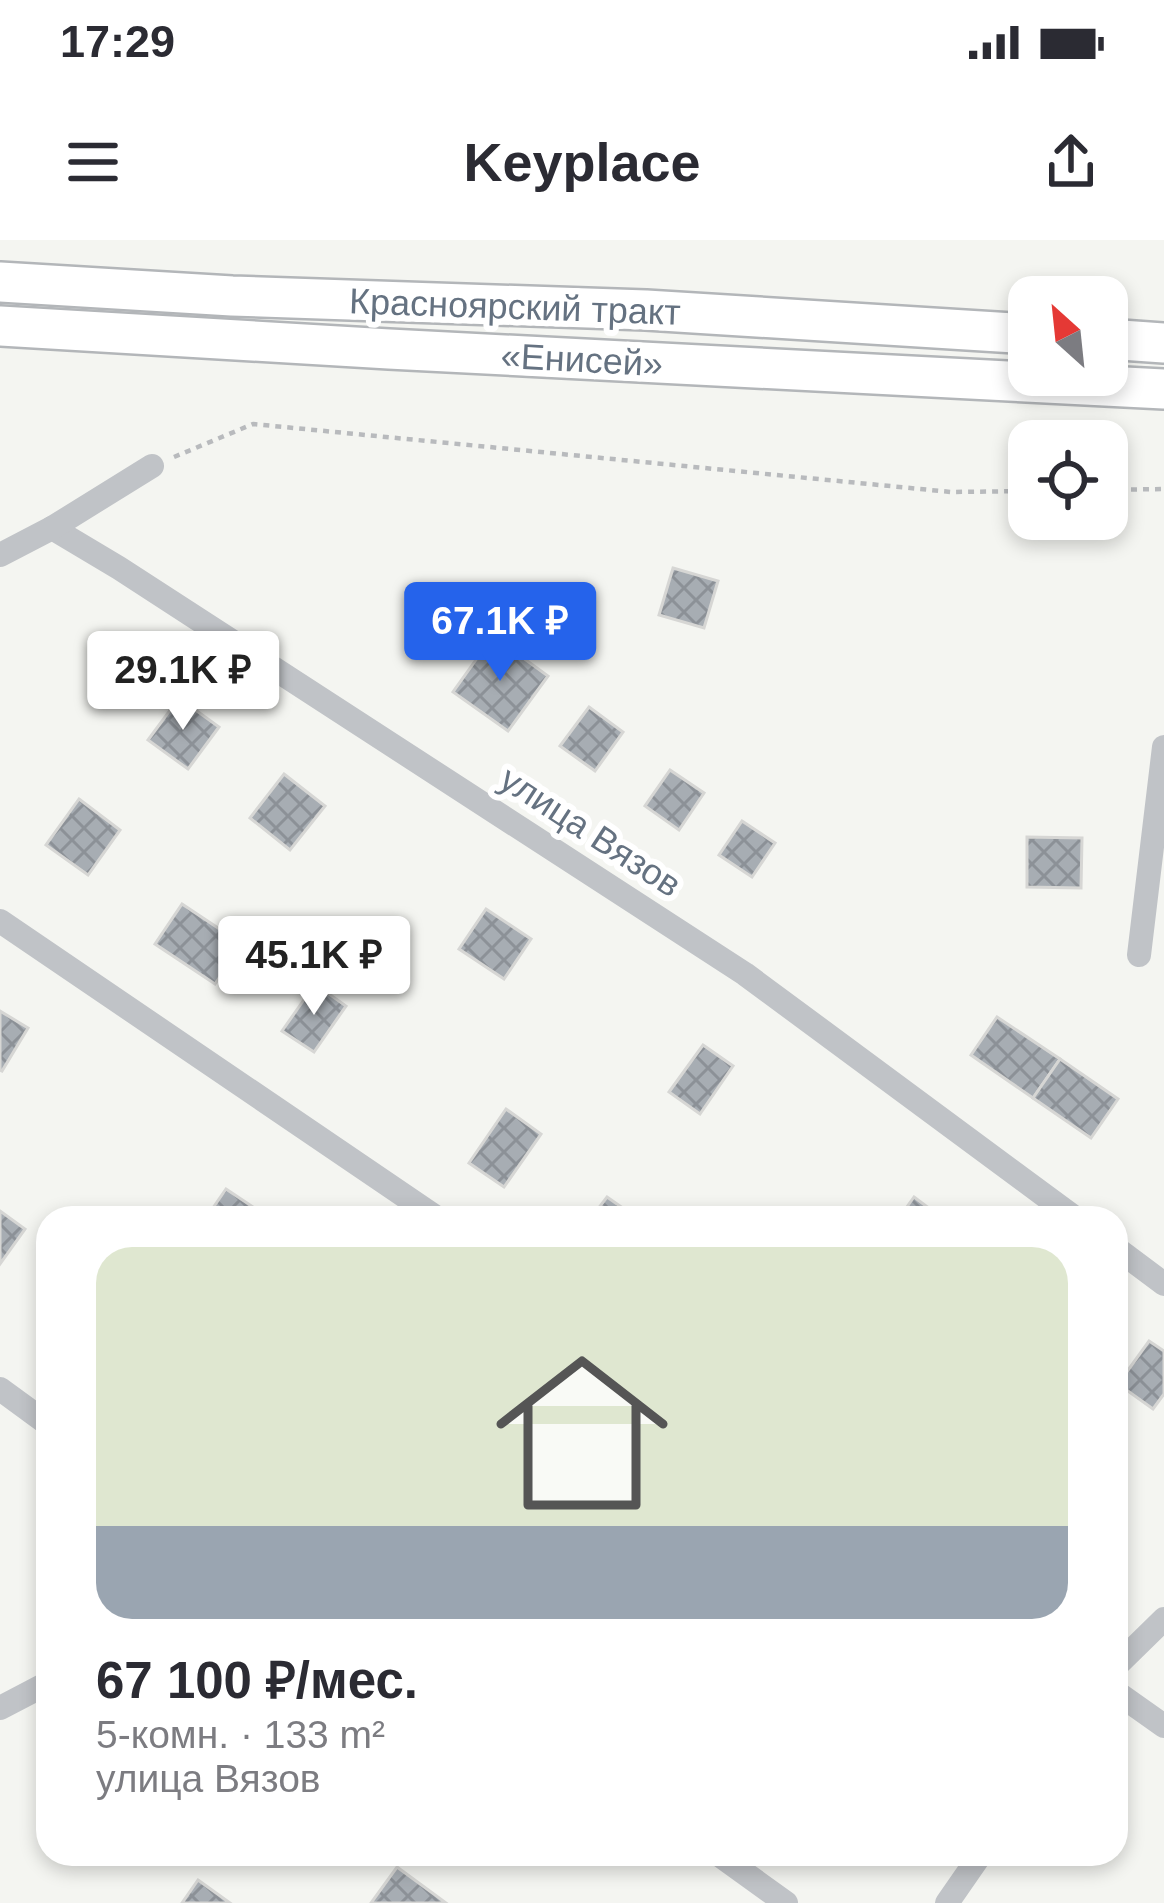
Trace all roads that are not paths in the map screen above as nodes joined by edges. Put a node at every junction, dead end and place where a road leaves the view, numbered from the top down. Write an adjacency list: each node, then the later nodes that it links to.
1 (0, 269): 3 (highway)
2 (0, 282): 3 (highway, Красноярский тракт)
3 (109, 287): 5 (highway, Красноярский тракт)
4 (0, 326): 8 (highway, «Енисей»)
5 (1008, 333)
6 (1128, 340): 7 (highway)
7 (1164, 343)
8 (1164, 388)
9 (152, 466): 10 (street)
10 (52, 528): 11 (street); 16 (street, улица Вязов)
11 (0, 555)
12 (1164, 747): 14 (street)
13 (0, 921): 15 (street)
14 (1138, 955)
15 (418, 1206)
16 (1059, 1206)
17 (1128, 1257): 18 (street)
18 (1164, 1284)
19 (0, 1389): 20 (street)
20 (36, 1415)
21 (1164, 1619): 22 (street)
22 (1128, 1654)
23 (36, 1690): 25 (street)
24 (1128, 1700): 26 (street)
25 (0, 1708)
26 (1164, 1726)
27 (735, 1866): 29 (street)
28 (972, 1866): 30 (street)
29 (786, 1903)
30 (946, 1903)

